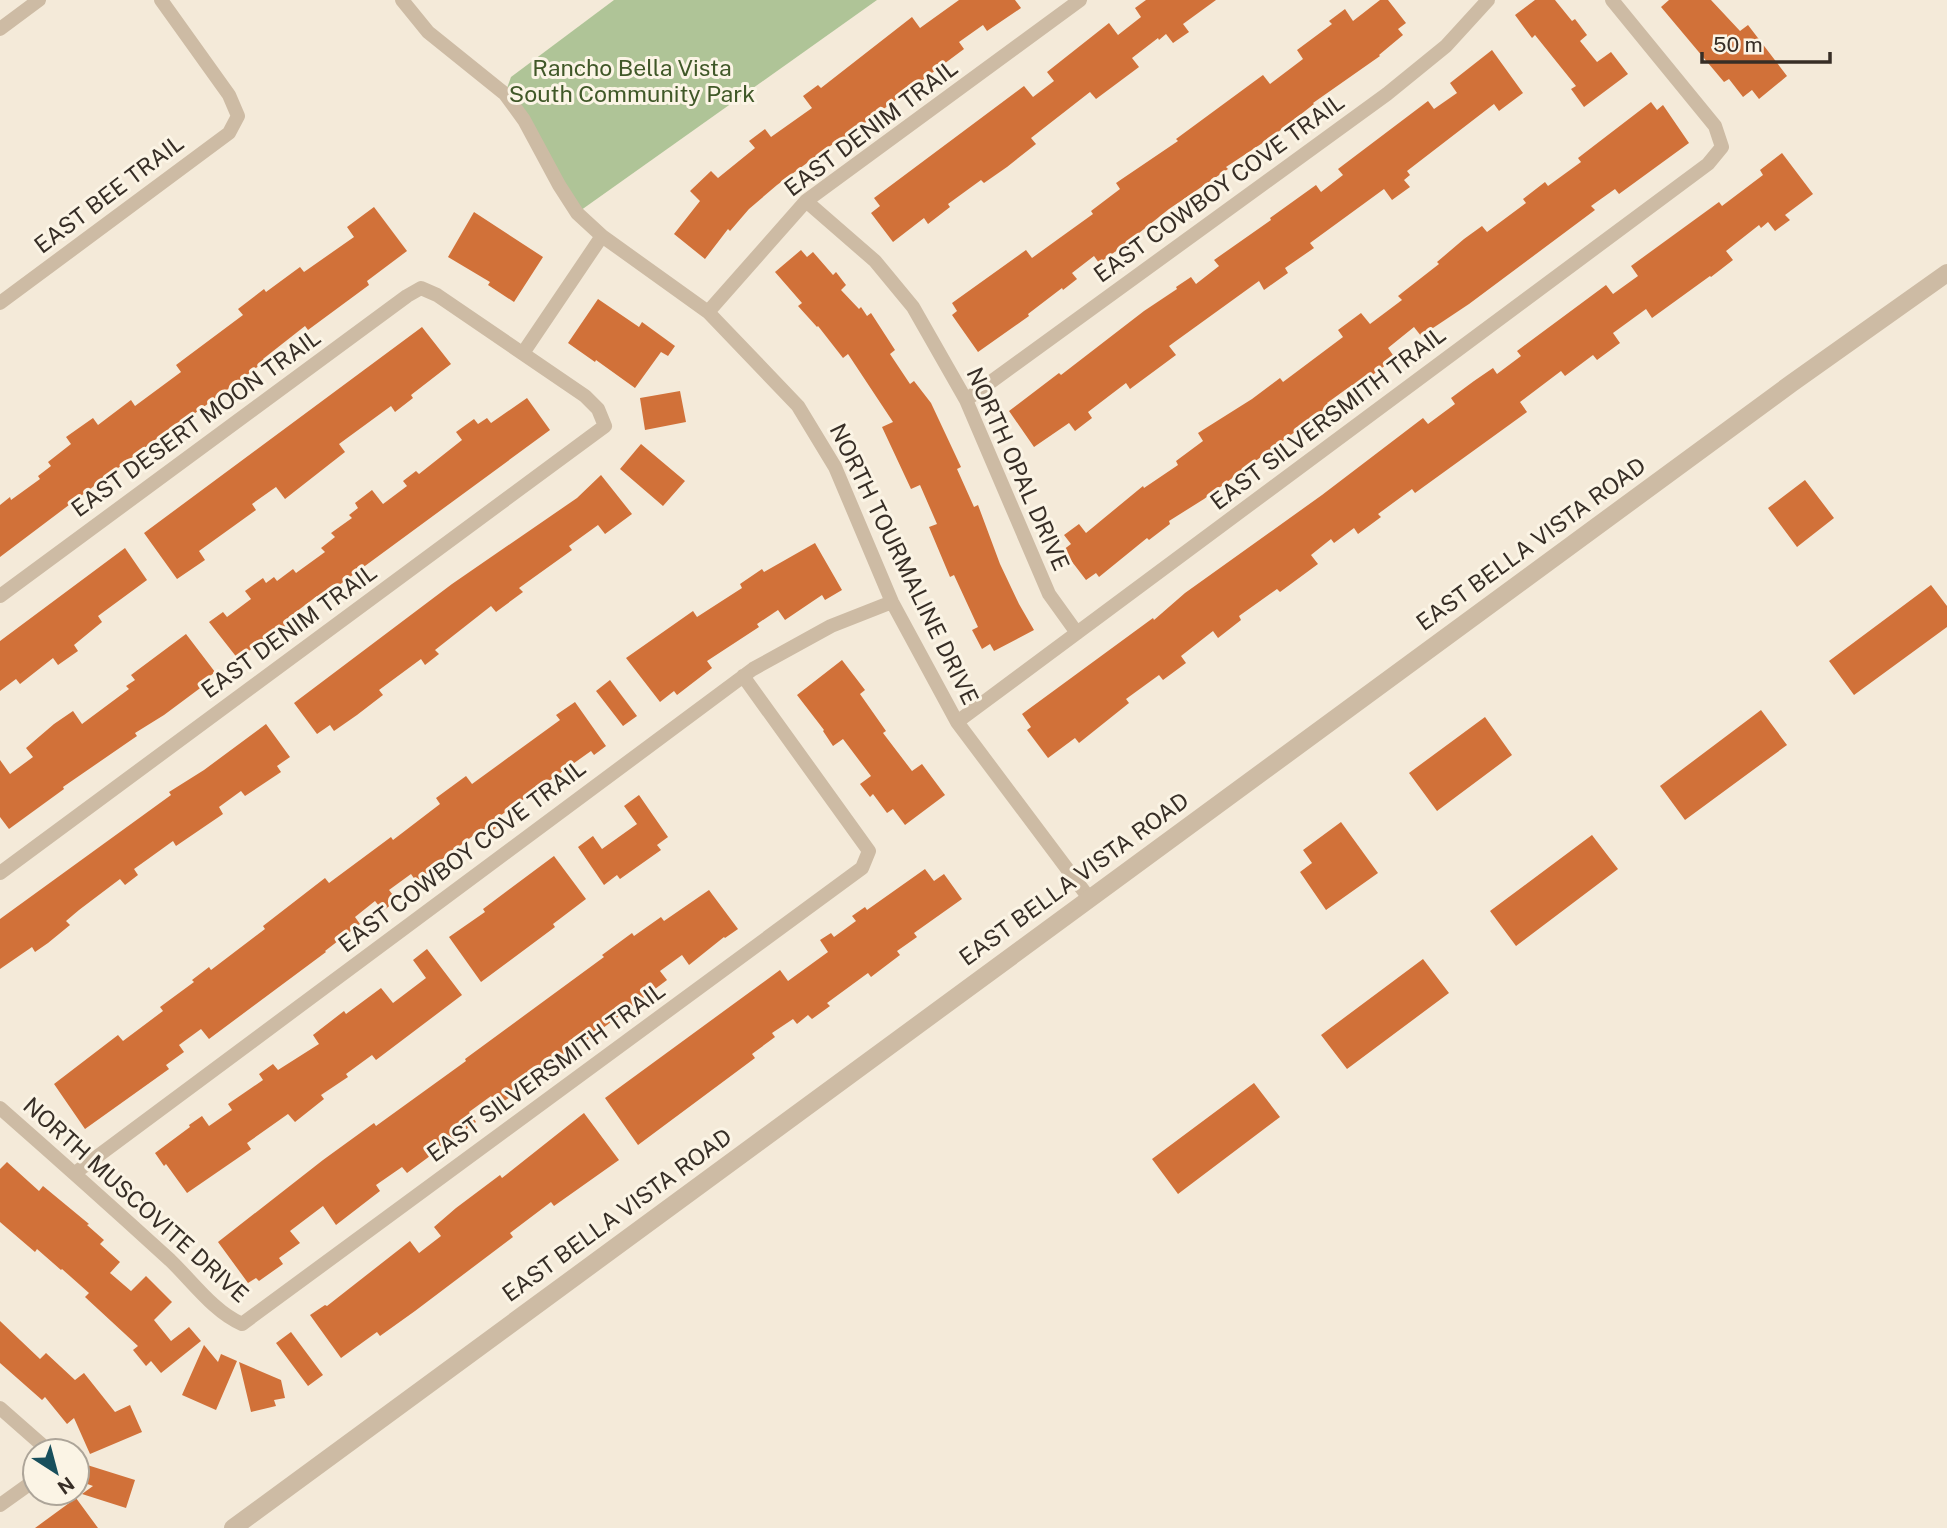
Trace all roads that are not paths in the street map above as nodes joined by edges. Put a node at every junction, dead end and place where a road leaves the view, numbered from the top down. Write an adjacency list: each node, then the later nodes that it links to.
1 (39, 0): 7 (street)
2 (160, 0): 11 (street, EAST BEE TRAIL)
3 (402, 0): 9 (street, NORTH TOURMALINE DRIVE)
4 (1080, 0): 8 (street, EAST DENIM TRAIL)
5 (1488, 0): 14 (street, EAST COWBOY COVE TRAIL)
6 (1612, 0): 17 (street, EAST SILVERSMITH TRAIL)
7 (0, 29)
8 (806, 201): 12 (street, EAST DENIM TRAIL); 14 (street, NORTH OPAL DRIVE)
9 (602, 236): 12 (street, NORTH TOURMALINE DRIVE); 13 (street)
10 (1947, 273): 21 (street, EAST BELLA VISTA ROAD)
11 (0, 303)
12 (708, 312): 16 (street, NORTH TOURMALINE DRIVE)
13 (523, 353): 15 (street, EAST DESERT MOON TRAIL); 20 (street, EAST DENIM TRAIL)
14 (966, 400): 17 (street, NORTH OPAL DRIVE)
15 (0, 596)
16 (892, 602): 18 (street, EAST COWBOY COVE TRAIL); 19 (street, NORTH TOURMALINE DRIVE)
17 (1077, 633): 19 (street, EAST SILVERSMITH TRAIL)
18 (743, 676): 23 (street, EAST COWBOY COVE TRAIL); 24 (street, EAST SILVERSMITH TRAIL)
19 (957, 722): 21 (street, NORTH TOURMALINE DRIVE)
20 (0, 873)
21 (1089, 898): 29 (street, EAST BELLA VISTA ROAD)
22 (0, 1108): 23 (street, NORTH MUSCOVITE DRIVE)
23 (75, 1173): 24 (street, NORTH MUSCOVITE DRIVE)
24 (242, 1324)
25 (0, 1408): 26 (street)
26 (33, 1437)
27 (21, 1490): 28 (street)
28 (0, 1505)
29 (233, 1528)

